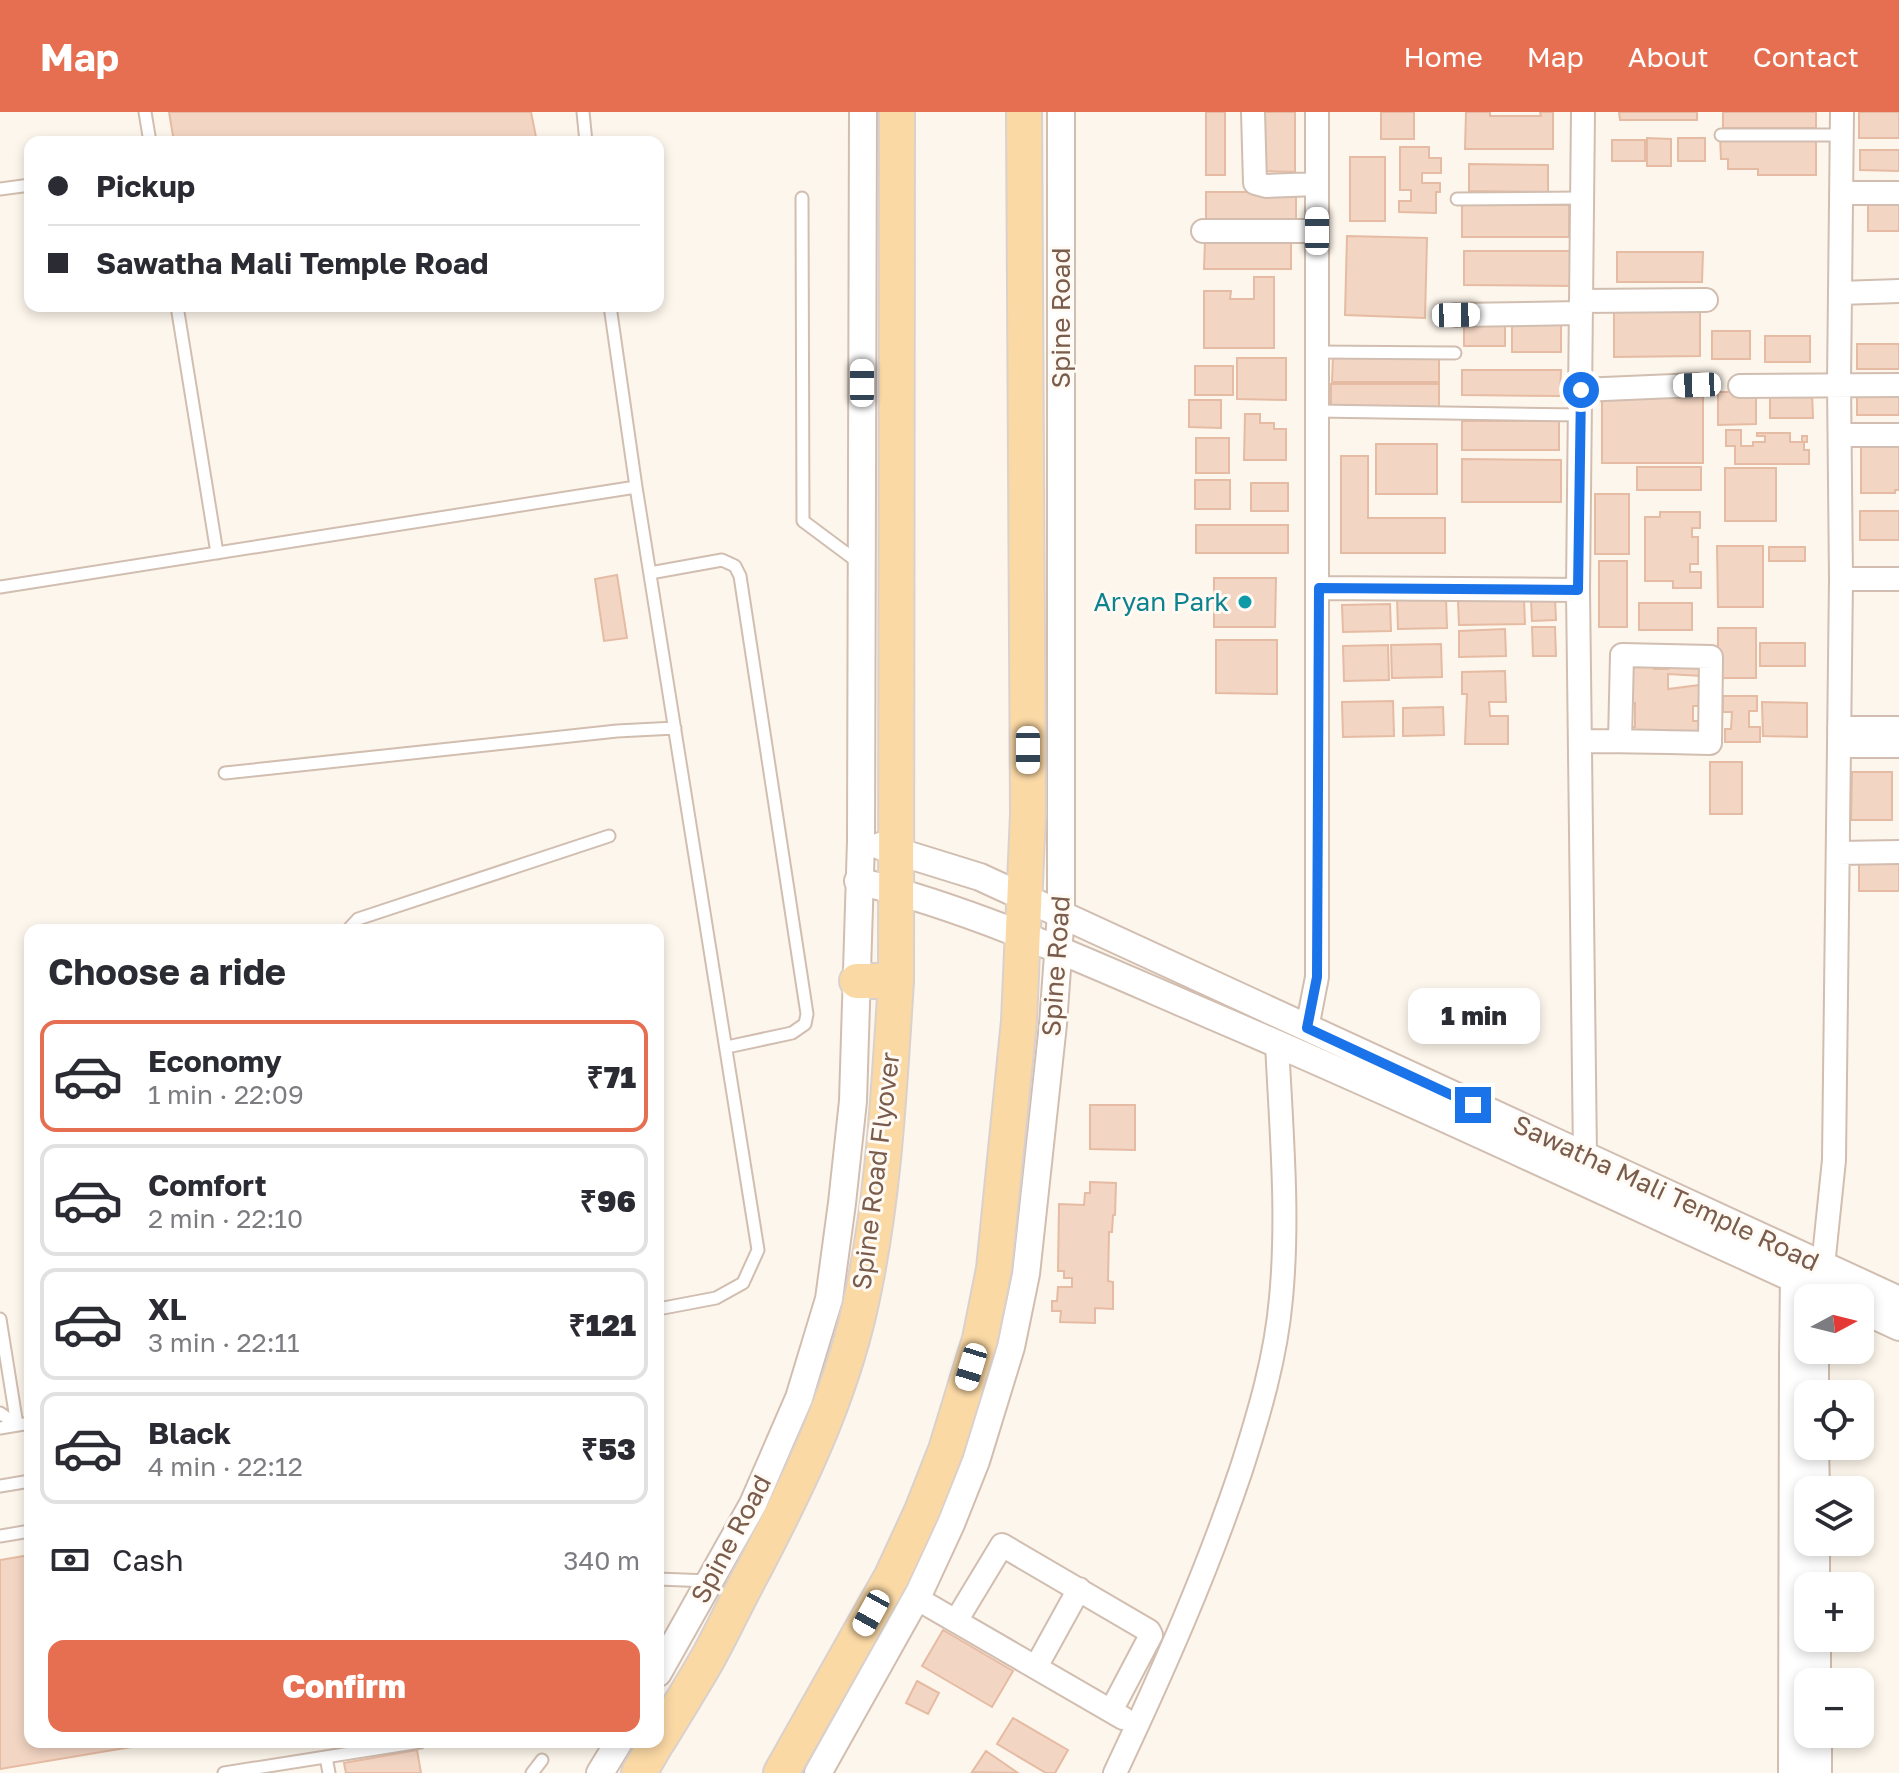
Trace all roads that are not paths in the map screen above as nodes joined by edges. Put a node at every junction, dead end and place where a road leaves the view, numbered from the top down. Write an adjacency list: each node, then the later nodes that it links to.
1 (145, 112): 12 (lane)
2 (583, 112): 13 (lane)
3 (863, 112): 44 (street, Spine Road)
4 (897, 112): 60 (main road)
5 (1024, 112): 65 (main road, Spine Road)
6 (1061, 112): 66 (street, Spine Road)
7 (1253, 112): 14 (street)
8 (1317, 112): 14 (street)
9 (1583, 112): 20 (street)
10 (1842, 123): 11 (lane); 17 (street)
11 (1721, 135)
12 (149, 136)
13 (585, 136)
14 (1317, 184): 23 (street)
15 (24, 186): 16 (lane)
16 (0, 189)
17 (1841, 193): 18 (street); 25 (street)
18 (1899, 193)
19 (802, 198): 44 (lane)
20 (1582, 198): 21 (lane); 27 (street)
21 (1457, 199)
22 (1203, 231): 23 (street)
23 (1317, 231): 31 (street)
24 (1899, 291): 25 (street)
25 (1840, 293): 33 (street)
26 (1706, 300): 27 (street)
27 (1582, 307): 30 (street); 37 (street)
28 (178, 312): 43 (lane)
29 (611, 312): 42 (lane)
30 (1456, 315)
31 (1317, 352): 32 (lane); 38 (street)
32 (1455, 353)
33 (1839, 383): 35 (street); 36 (street); 40 (street)
34 (1697, 385): 37 (street)
35 (1899, 385)
36 (1740, 386)
37 (1581, 390): 39 (street)
38 (1317, 411): 39 (lane); 49 (street)
39 (1581, 415): 50 (street)
40 (1840, 435): 41 (street); 46 (street)
41 (1899, 435)
42 (636, 487): 43 (lane); 45 (lane)
43 (217, 553): 48 (lane)
44 (862, 564): 59 (street, Spine Road)
45 (650, 573): 51 (lane); 74 (lane)
46 (1841, 579): 47 (street); 53 (street)
47 (1899, 579)
48 (0, 587)
49 (1319, 588): 50 (street); 72 (street)
50 (1578, 590): 54 (street)
51 (675, 728): 57 (lane); 74 (lane)
52 (1899, 728): 53 (street)
53 (1840, 737): 56 (street); 62 (street)
54 (1580, 741): 55 (street); 75 (street)
55 (1620, 741): 55 (street)
56 (1899, 746)
57 (225, 773)
58 (609, 836): 67 (lane)
59 (861, 841): 60 (street, Sawatha Mali Temple Road); 63 (street, Spine Road)
60 (898, 851): 64 (main road); 65 (street, Sawatha Mali Temple Road)
61 (1899, 852): 62 (street)
62 (1838, 853): 76 (street)
63 (858, 881): 64 (street, Sawatha Mali Temple Road); 70 (street, Spine Road)
64 (897, 890): 68 (street, Sawatha Mali Temple Road); 71 (main road, Spine Road Flyover)
65 (1024, 896): 66 (street, Sawatha Mali Temple Road); 68 (main road, Spine Road)
66 (1061, 913): 69 (street, Spine Road); 72 (street, Sawatha Mali Temple Road)
67 (353, 924)
68 (1023, 935): 69 (street, Sawatha Mali Temple Road); 111 (main road)
69 (1060, 949): 73 (street, Sawatha Mali Temple Road); 93 (street, Spine Road)
70 (857, 981): 71 (main road); 91 (street, Spine Road)
71 (896, 981): 99 (main road, Spine Road Flyover)
72 (1307, 1028): 75 (street, Sawatha Mali Temple Road)
73 (1277, 1043): 76 (street, Sawatha Mali Temple Road); 98 (street)
74 (727, 1047): 78 (lane)
75 (1585, 1156): 76 (street, Sawatha Mali Temple Road)
76 (1814, 1281): 77 (street, Sawatha Mali Temple Road); 114 (street)
77 (1899, 1300)
78 (664, 1308)
79 (1874, 1315): 81 (street)
80 (0, 1319): 84 (lane)
81 (1899, 1327)
82 (0, 1413): 84 (lane)
83 (24, 1424): 84 (lane)
84 (17, 1425): 85 (lane)
85 (0, 1428)
86 (24, 1482): 87 (lane)
87 (0, 1486)
88 (24, 1532): 89 (lane)
89 (0, 1536)
90 (664, 1579): 91 (lane)
91 (710, 1581): 95 (street, Spine Road)
92 (1079, 1589): 94 (street); 96 (street); 97 (street)
93 (916, 1598): 94 (street); 112 (street, Spine Road)
94 (956, 1621): 96 (street)
95 (664, 1662)
96 (1036, 1667): 97 (street)
97 (1111, 1711): 98 (street)
98 (1137, 1726): 113 (street)
99 (664, 1732)
100 (382, 1748): 104 (lane)
101 (615, 1748): 109 (street)
102 (654, 1748): 110 (main road, Spine Road Flyover)
103 (1818, 1748): 115 (street)
104 (326, 1757): 106 (lane); 107 (lane)
105 (542, 1760): 108 (lane)
106 (224, 1773)
107 (329, 1773)
108 (532, 1773)
109 (600, 1773)
110 (639, 1773)
111 (781, 1773)
112 (818, 1773)
113 (1115, 1773)
114 (1792, 1773)
115 (1818, 1773)

